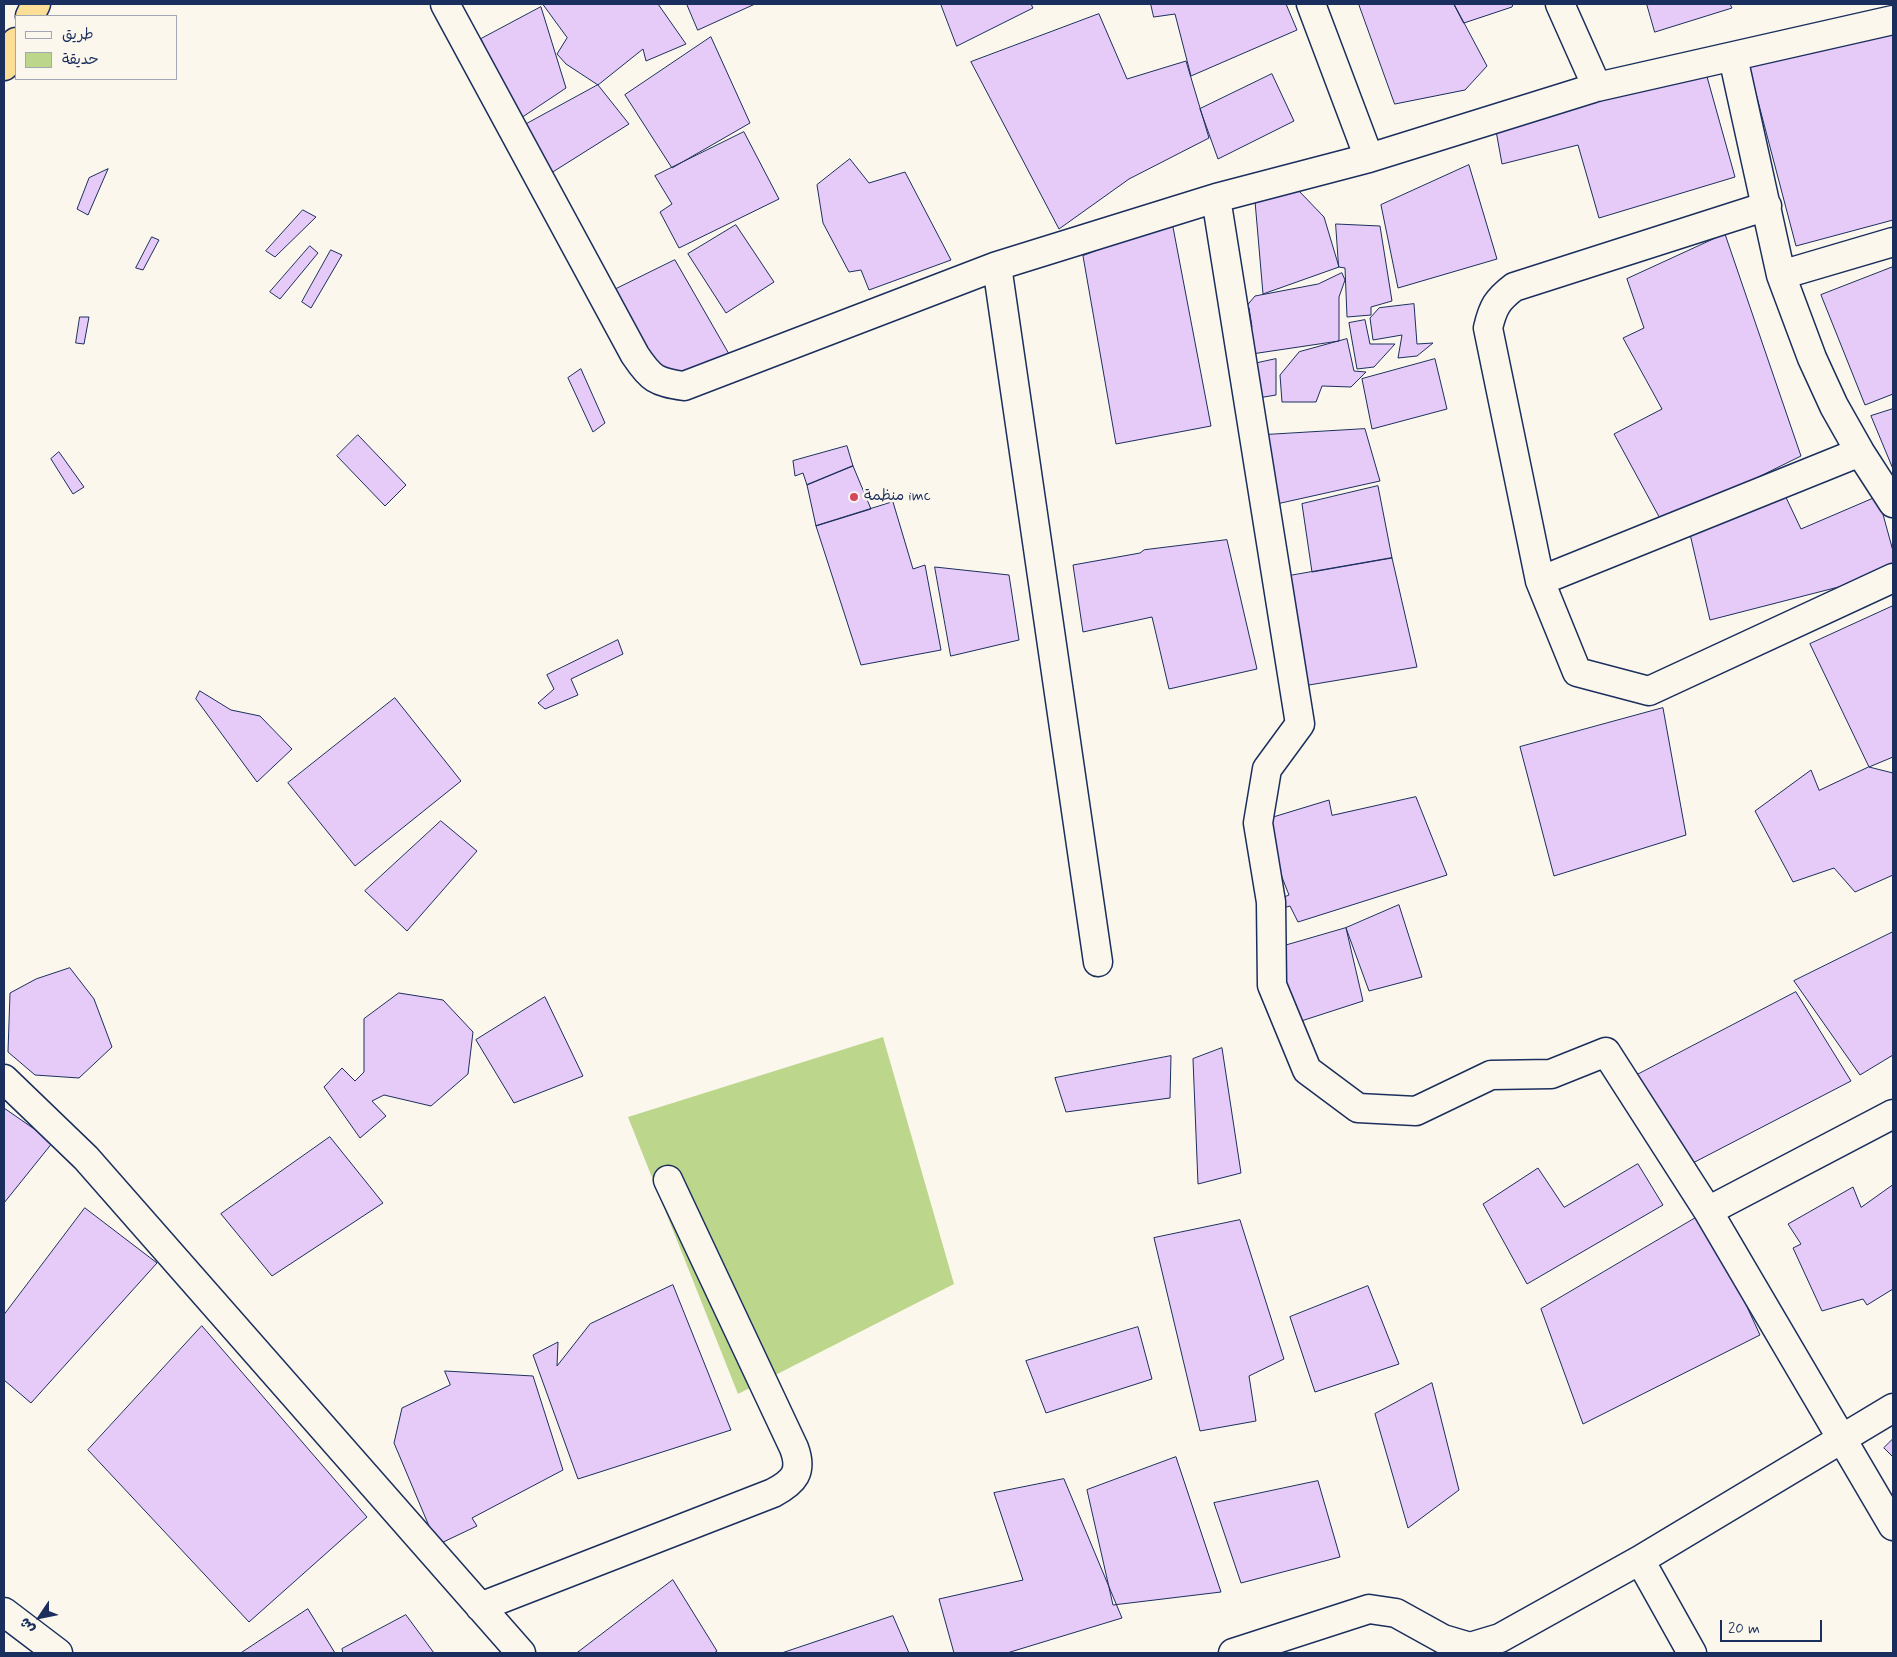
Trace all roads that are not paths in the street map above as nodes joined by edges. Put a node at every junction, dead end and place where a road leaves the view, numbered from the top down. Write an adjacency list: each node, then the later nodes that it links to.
1 (445, 4): 13 (street)
2 (1311, 4): 9 (street)
3 (1560, 4): 8 (street)
4 (1893, 20): 6 (street)
5 (15, 44): 7 (highway)
6 (1733, 57): 8 (street); 11 (street)
7 (4, 66)
8 (1597, 87): 9 (street)
9 (1369, 158): 10 (street)
10 (1216, 198): 13 (street); 23 (street)
11 (1767, 206): 14 (street); 18 (street)
12 (1893, 242): 14 (street)
13 (997, 266): 19 (street)
14 (1781, 275): 15 (street)
15 (1860, 452): 16 (street); 18 (street)
16 (1893, 504)
17 (1893, 578): 18 (street)
18 (1540, 581)
19 (1098, 962)
20 (4, 1078): 28 (street)
21 (1893, 1114): 23 (street)
22 (668, 1180): 28 (street)
23 (1708, 1212): 25 (street)
24 (1893, 1408): 25 (street)
25 (1841, 1438): 26 (street); 27 (street)
26 (1893, 1526)
27 (1640, 1560): 30 (street); 34 (street)
28 (480, 1607): 32 (street)
29 (4, 1612): 31 (street)
30 (1502, 1646): 33 (street)
31 (58, 1653)
32 (520, 1653)
33 (1233, 1653)
34 (1692, 1653)

